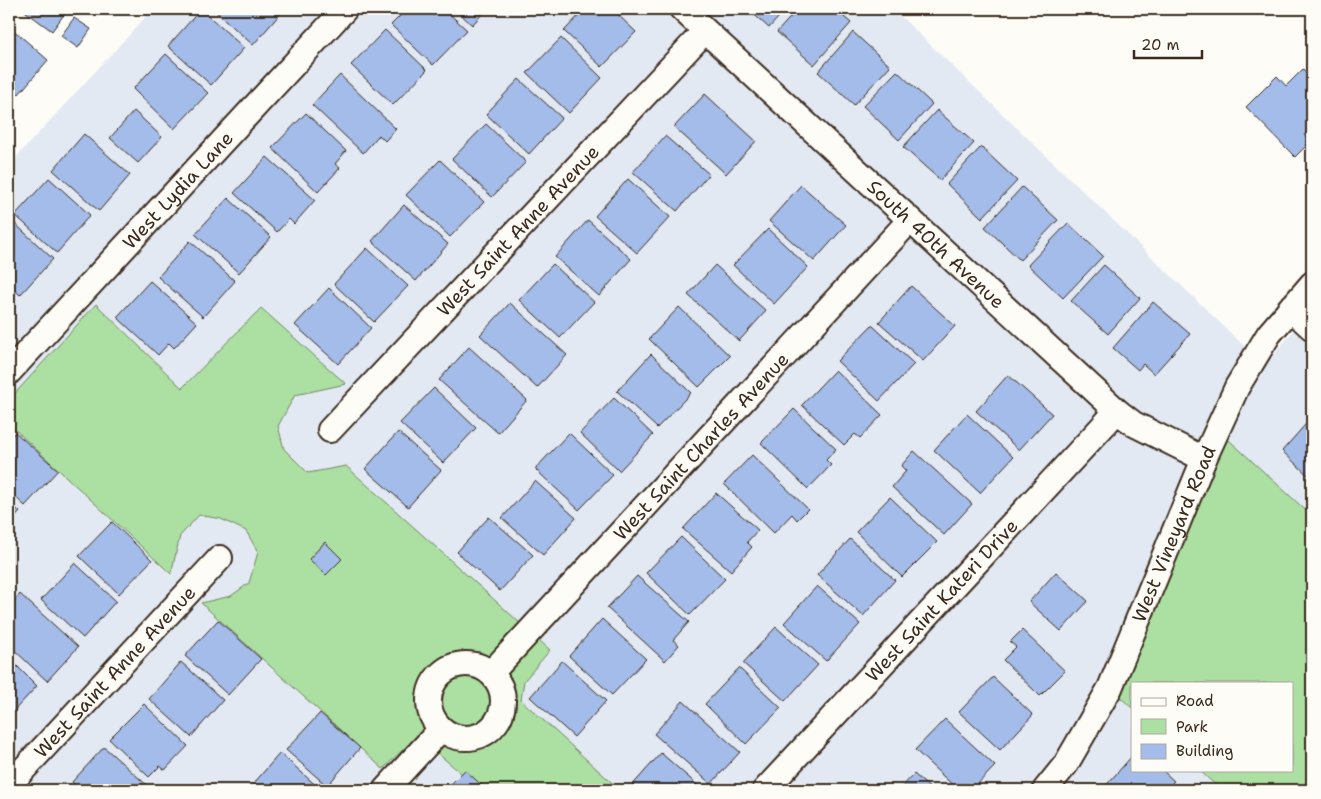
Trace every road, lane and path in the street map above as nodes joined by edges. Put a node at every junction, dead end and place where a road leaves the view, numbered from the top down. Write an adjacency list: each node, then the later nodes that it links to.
1 (345, 9): 8 (street, West Lydia Lane)
2 (682, 9): 3 (street, South 40th Avenue)
3 (705, 31): 4 (street, South 40th Avenue); 10 (street, West Saint Anne Avenue)
4 (910, 220): 9 (street, South 40th Avenue); 13 (street, West Saint Charles Avenue)
5 (1312, 284): 6 (street, West Vineyard Road)
6 (1290, 308): 7 (street); 11 (street, West Vineyard Road)
7 (1312, 328)
8 (12, 361)
9 (1118, 411): 11 (street, South 40th Avenue); 17 (street, West Saint Kateri Drive)
10 (330, 430)
11 (1204, 459): 18 (street, West Vineyard Road)
12 (220, 558): 15 (street, West Saint Anne Avenue)
13 (491, 673): 14 (street); 14 (street)
14 (441, 729): 16 (street)
15 (9, 785)
16 (385, 790)
17 (765, 790)
18 (1045, 790)

